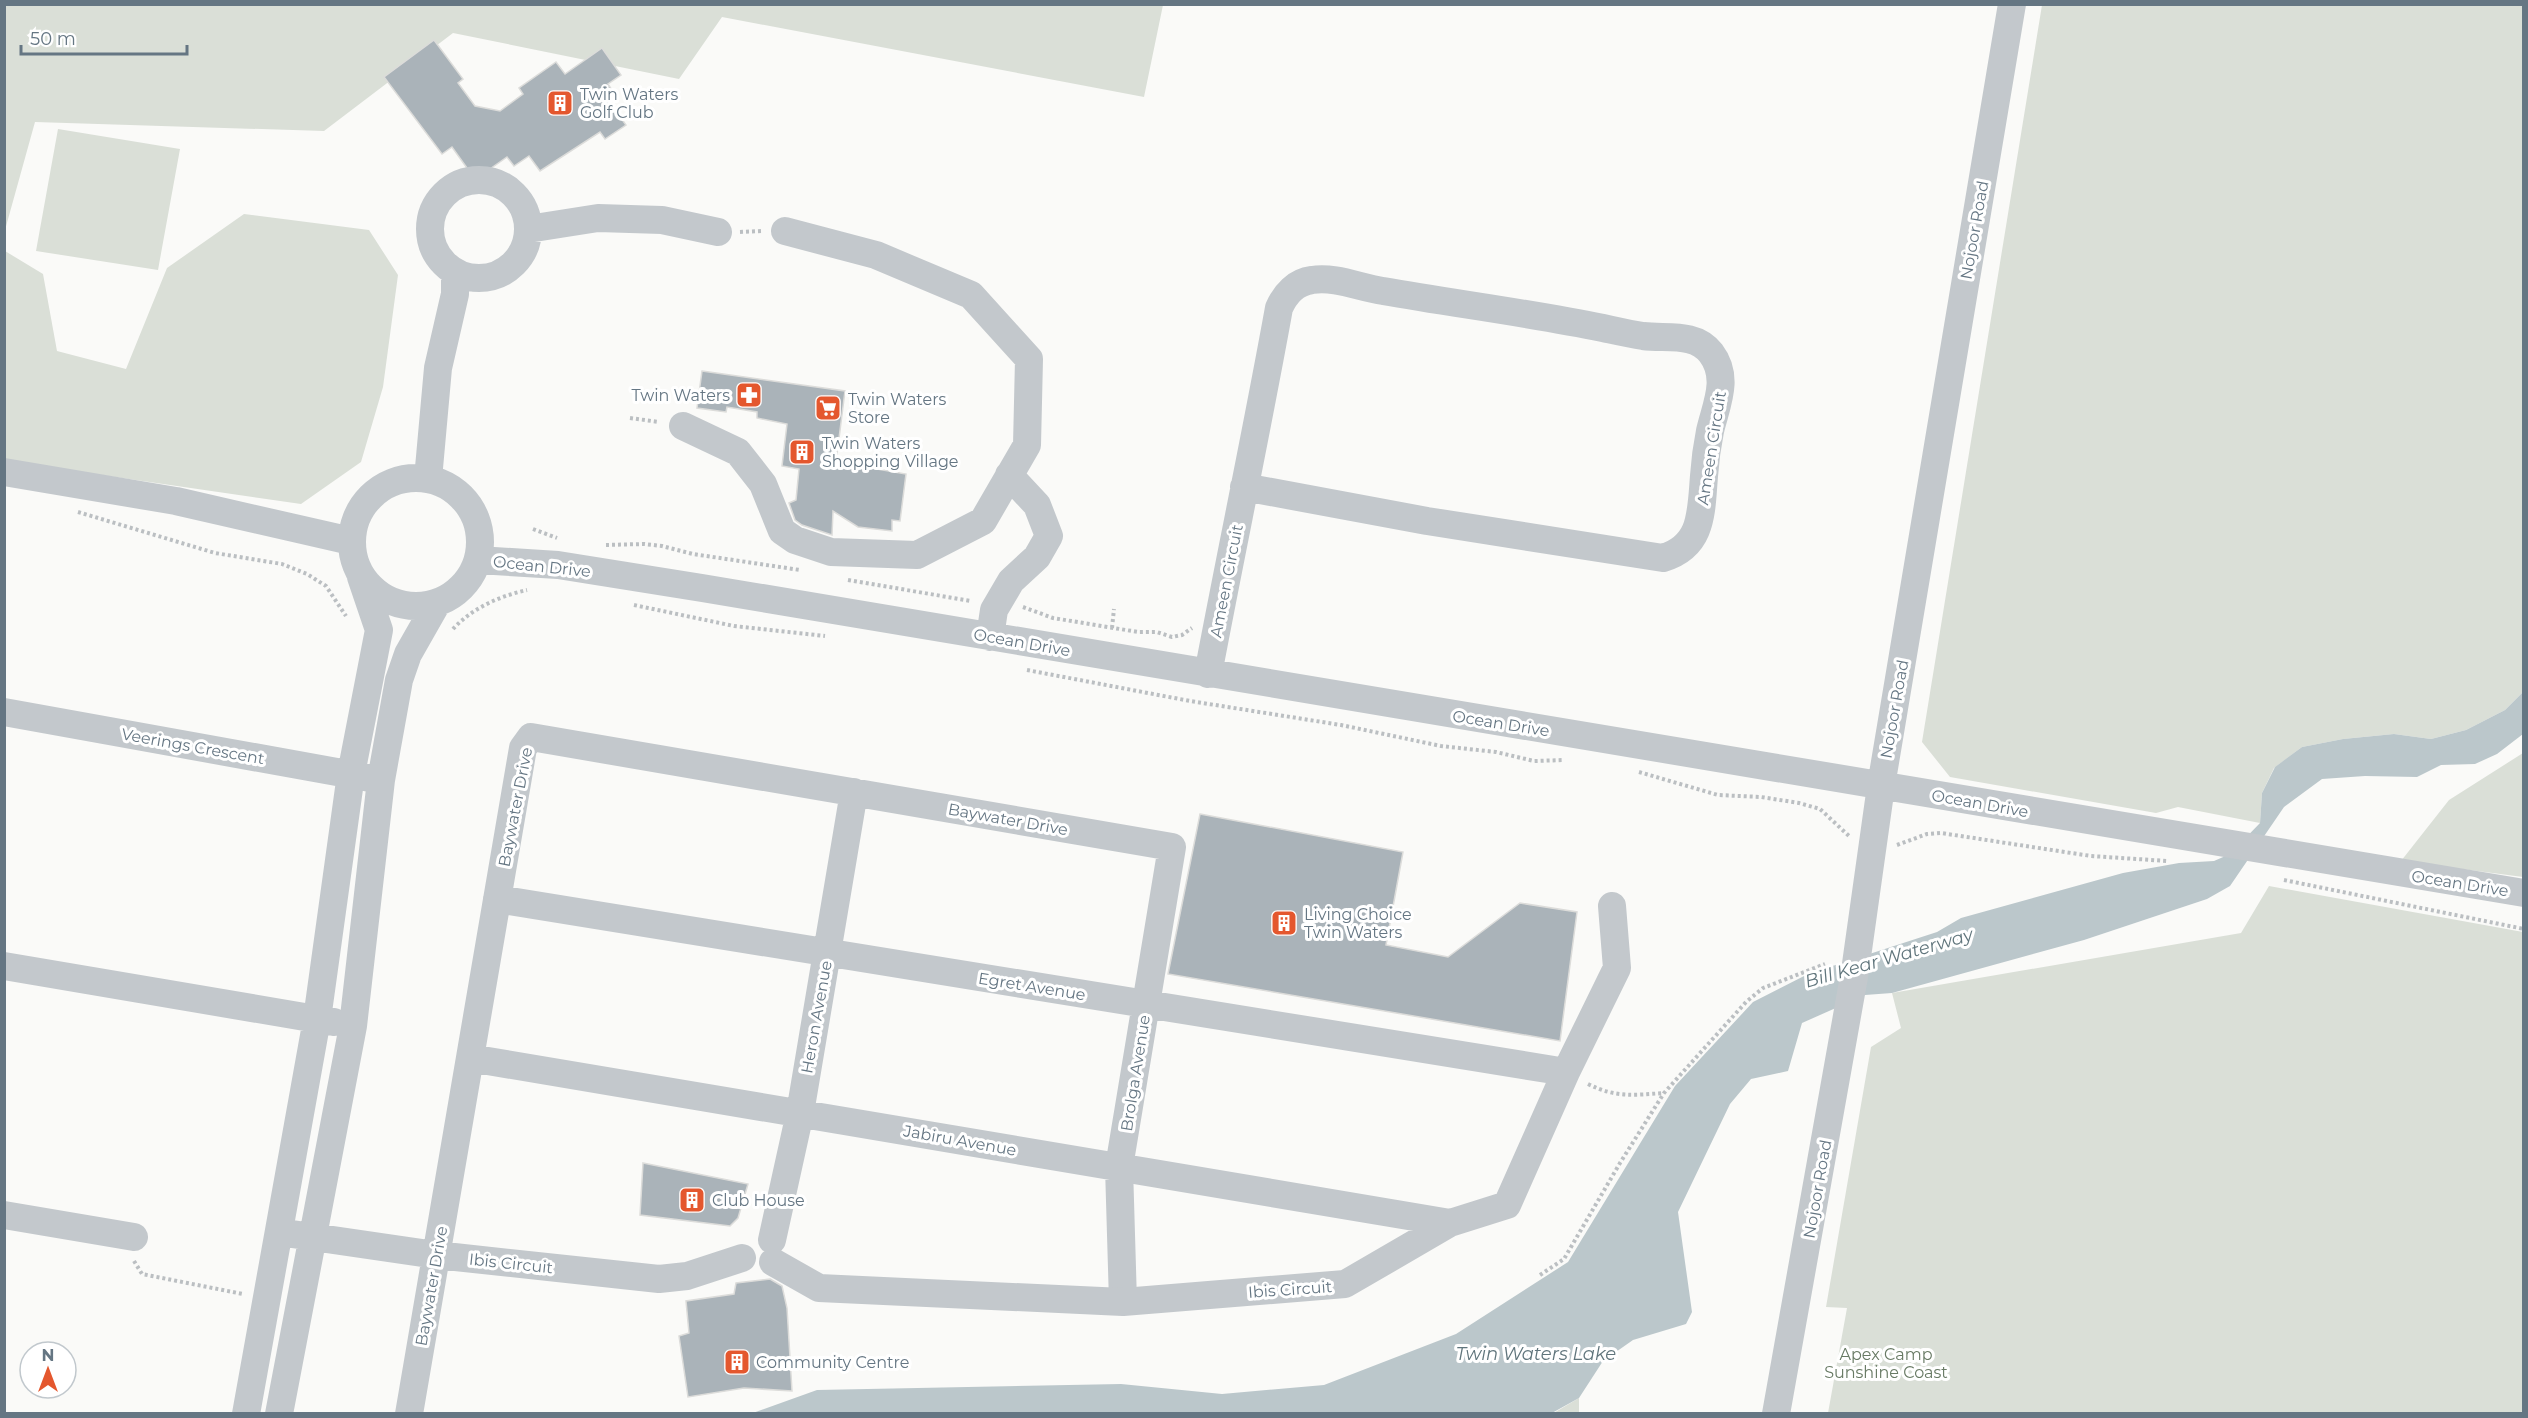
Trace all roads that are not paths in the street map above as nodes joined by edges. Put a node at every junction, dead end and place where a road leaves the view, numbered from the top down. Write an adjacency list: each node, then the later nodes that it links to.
1 (2012, 4): 20 (street, Nojoor Road)
2 (528, 229): 4 (street); 5 (street); 5 (street)
3 (785, 231): 8 (street)
4 (718, 232)
5 (455, 272): 9 (street)
6 (684, 426): 8 (street)
7 (4, 472): 11 (street)
8 (1009, 475): 15 (street)
9 (428, 479): 11 (street); 12 (street)
10 (1244, 487): 10 (street, Ameen Circuit); 16 (street, Ameen Circuit)
11 (351, 541): 13 (street)
12 (478, 560): 14 (street); 15 (street, Ocean Drive)
13 (362, 577): 14 (street); 18 (street)
14 (437, 603): 19 (street)
15 (990, 637): 16 (street, Ocean Drive)
16 (1208, 674): 20 (street, Ocean Drive)
17 (4, 712): 18 (street, Veerings Crescent)
18 (351, 774): 19 (street, Veerings Crescent); 29 (street)
19 (381, 780): 30 (street)
20 (1881, 786): 23 (street, Ocean Drive); 46 (street, Nojoor Road)
21 (854, 792): 22 (street, Baywater Drive); 24 (street, Baywater Drive); 26 (street, Heron Avenue)
22 (1172, 847): 28 (street, Brolga Avenue)
23 (2523, 893)
24 (497, 899): 26 (street, Egret Avenue); 31 (street, Baywater Drive)
25 (1612, 906): 32 (street, Ibis Circuit)
26 (827, 952): 28 (street, Egret Avenue); 33 (street, Heron Avenue)
27 (4, 966): 29 (street)
28 (1146, 1004): 32 (street, Egret Avenue); 34 (street, Brolga Avenue)
29 (316, 1019): 30 (street); 37 (street)
30 (353, 1026): 39 (street)
31 (470, 1058): 33 (street, Jabiru Avenue); 41 (street, Baywater Drive)
32 (1566, 1072): 36 (street, Ibis Circuit)
33 (800, 1113): 34 (street, Jabiru Avenue); 40 (street, Heron Avenue)
34 (1119, 1167): 36 (street, Jabiru Avenue); 42 (street, Brolga Avenue)
35 (4, 1215): 38 (street)
36 (1450, 1223): 42 (street, Ibis Circuit)
37 (278, 1232): 39 (street, Ibis Circuit); 43 (street)
38 (134, 1237)
39 (311, 1237): 41 (street, Ibis Circuit); 44 (street)
40 (772, 1251): 41 (street, Ibis Circuit); 42 (street, Ibis Circuit)
41 (436, 1255): 45 (street, Baywater Drive)
42 (1123, 1302)
43 (246, 1413)
44 (279, 1413)
45 (409, 1413)
46 (1776, 1413)

